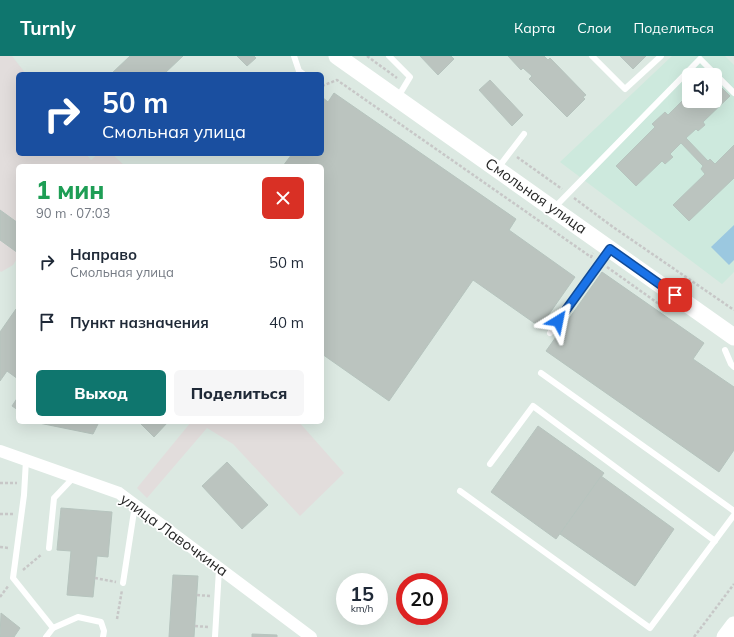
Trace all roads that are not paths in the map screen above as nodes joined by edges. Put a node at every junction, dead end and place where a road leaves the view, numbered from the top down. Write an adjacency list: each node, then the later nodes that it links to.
1 (294, 56): 6 (lane)
2 (337, 56): 8 (street, Смольная улица)
3 (389, 56): 8 (lane)
4 (592, 56): 5 (lane)
5 (661, 56)
6 (300, 72)
7 (734, 93): 11 (lane)
8 (397, 98): 10 (street, Смольная улица)
9 (524, 134): 10 (lane)
10 (497, 169): 11 (street, Смольная улица)
11 (553, 209): 12 (street, Смольная улица)
12 (604, 252): 13 (lane); 14 (street, Смольная улица)
13 (550, 333)
14 (729, 343): 15 (lane)
15 (734, 367)
16 (541, 373): 23 (lane)
17 (0, 451): 18 (street, улица Лавочкина)
18 (26, 460): 20 (street, улица Лавочкина); 30 (lane)
19 (490, 464): 25 (lane)
20 (74, 477): 22 (street, улица Лавочкина); 26 (lane)
21 (460, 491): 25 (lane)
22 (135, 505): 27 (street, улица Лавочкина); 28 (lane)
23 (734, 512)
24 (734, 515): 25 (lane)
25 (715, 541)
26 (49, 548)
27 (219, 568): 31 (street, улица Лавочкина); 34 (lane)
28 (123, 583)
29 (734, 625): 36 (street)
30 (53, 628): 32 (lane); 33 (lane)
31 (301, 633): 35 (street, улица Лавочкина)
32 (46, 637)
33 (103, 637)
34 (215, 637)
35 (311, 637)
36 (725, 637)

